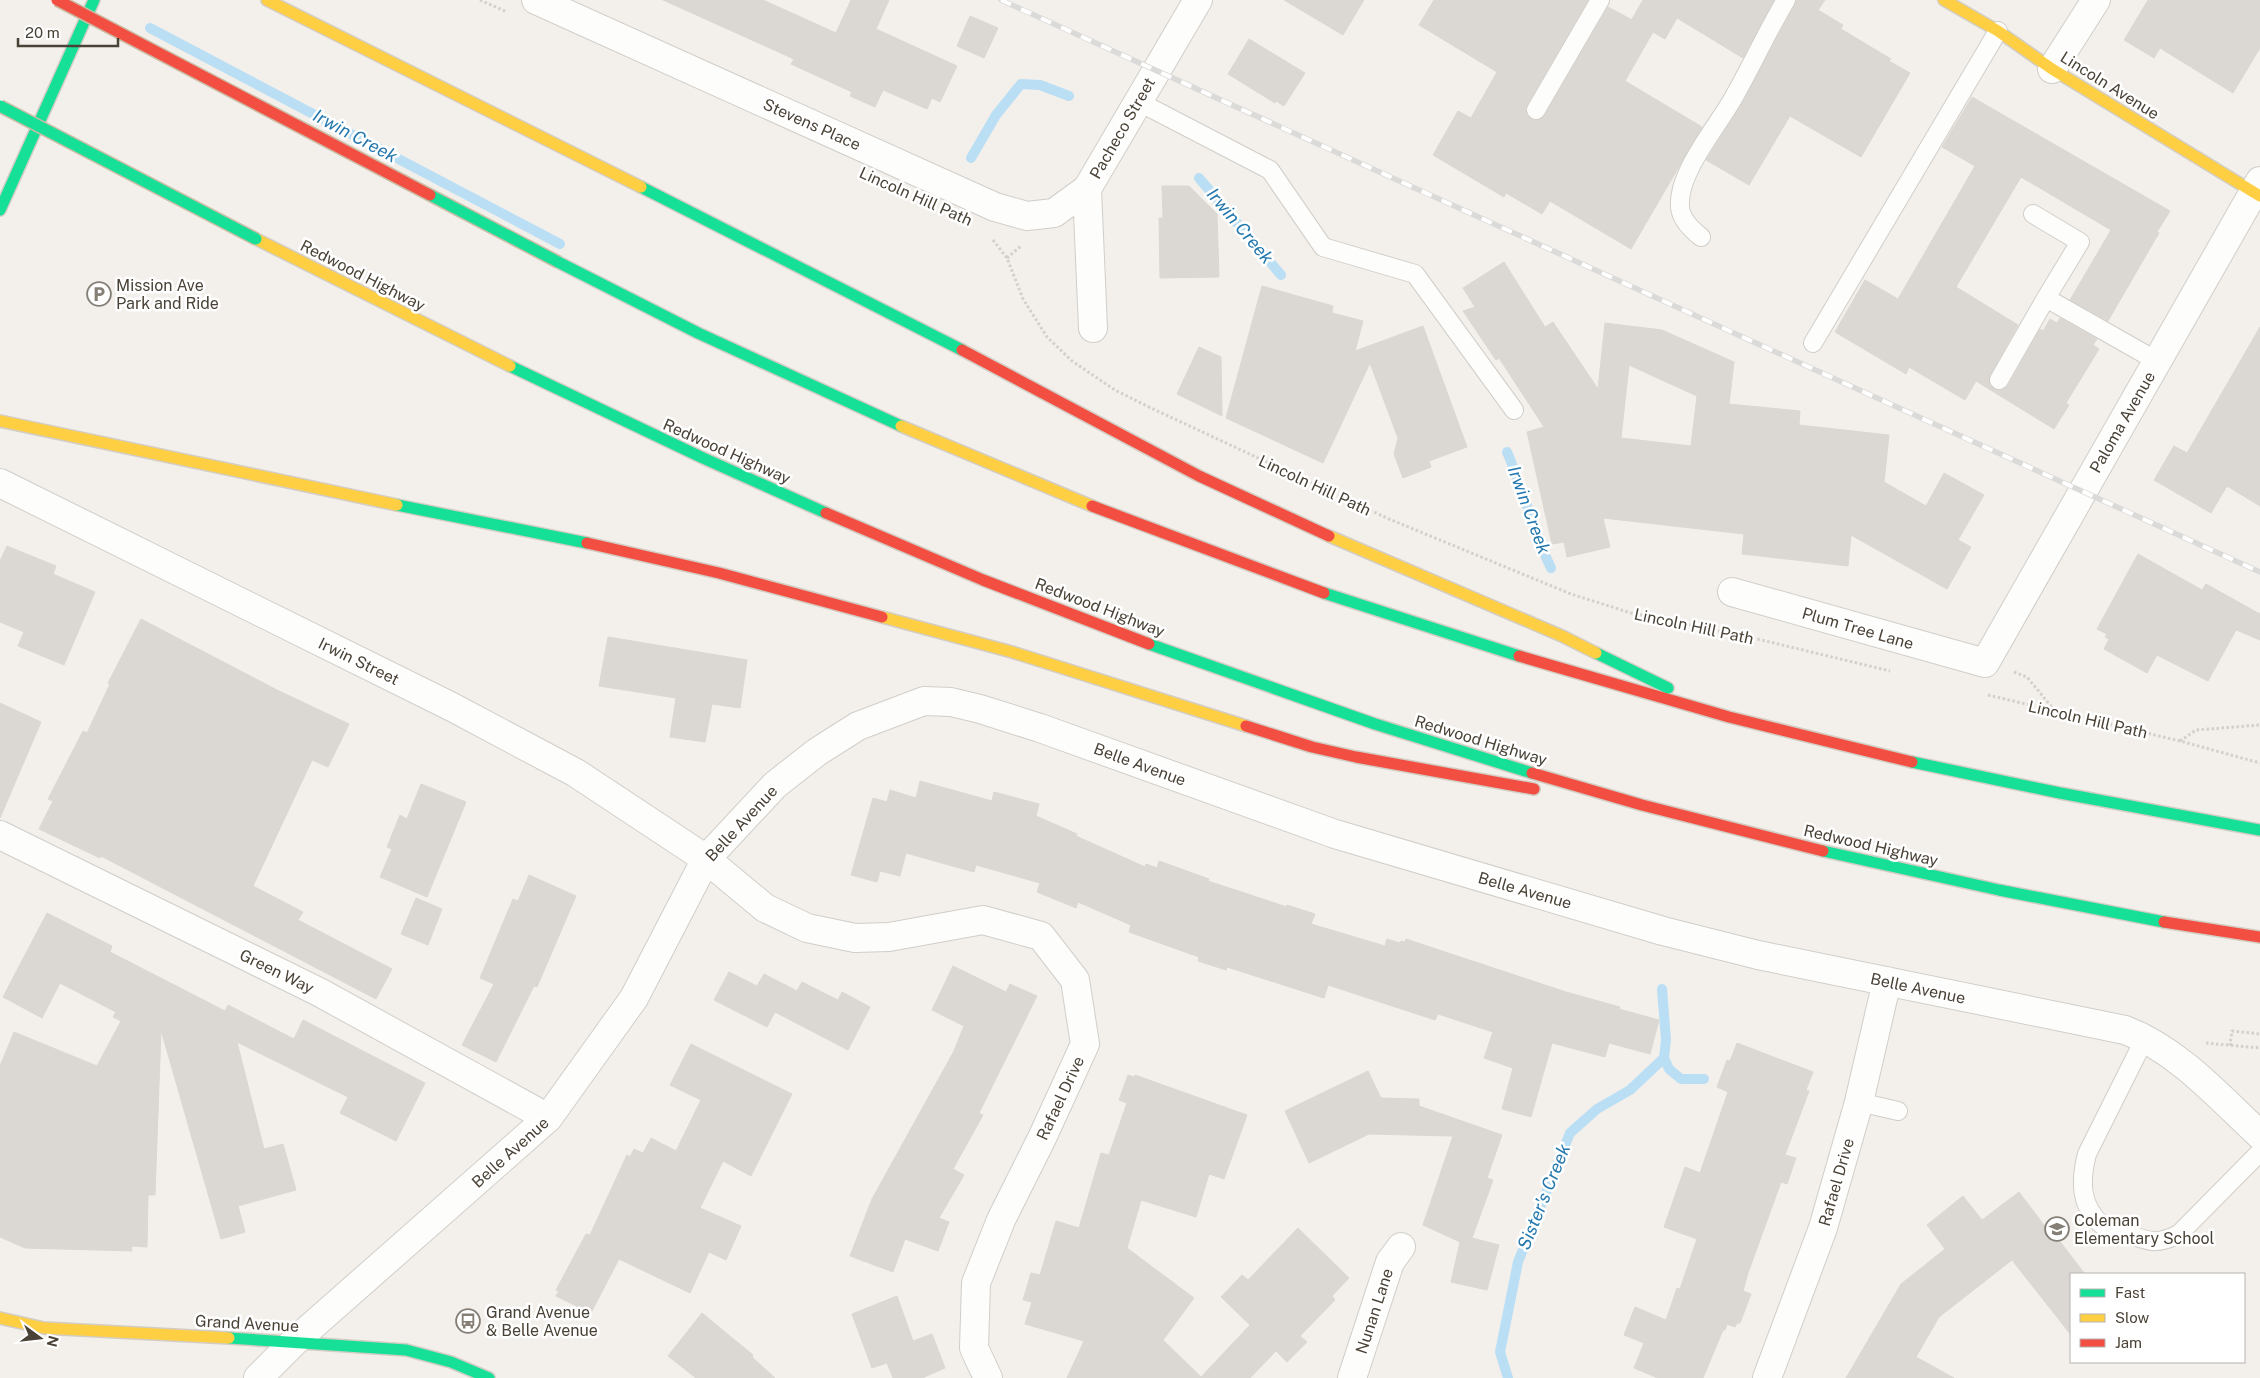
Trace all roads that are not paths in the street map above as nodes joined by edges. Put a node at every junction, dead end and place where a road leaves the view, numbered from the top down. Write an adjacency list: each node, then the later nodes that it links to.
1 (57, 0): 30 (main road, bridge)
2 (94, 0): 17 (main road)
3 (267, 0): 30 (main road)
4 (1198, 0): 12 (street, Pacheco Street)
5 (1600, 0): 14 (lane)
6 (1786, 0): 19 (lane)
7 (1944, 0): 10 (main road, Lincoln Avenue)
8 (2096, 0): 11 (street)
9 (526, 8): 15 (street, Stevens Place)
10 (1998, 31): 11 (main road, Lincoln Avenue); 22 (lane)
11 (2052, 69): 16 (main road, Lincoln Avenue)
12 (1139, 102): 15 (street, Pacheco Street); 25 (lane)
13 (0, 106): 33 (main road, Redwood Highway, bridge)
14 (1536, 110)
15 (1086, 189): 21 (street, Pacheco Street)
16 (2258, 190): 23 (street, Paloma Avenue)
17 (0, 210)
18 (2034, 214): 20 (lane)
19 (1701, 237)
20 (2046, 298): 23 (lane); 24 (lane)
21 (1093, 328)
22 (1813, 343)
23 (2157, 361): 29 (street, Paloma Avenue)
24 (1999, 380)
25 (1514, 410)
26 (0, 421): 31 (main road)
27 (0, 483): 36 (street, Irwin Street)
28 (1732, 592): 29 (street, Plum Tree Lane)
29 (1985, 663)
30 (1730, 718): 34 (main road)
31 (1541, 790)
32 (1561, 794): 33 (main road)
33 (1678, 815): 37 (main road, Redwood Highway)
34 (2260, 830)
35 (0, 835): 42 (street, Green Way)
36 (706, 859): 38 (street, Belle Avenue); 42 (street, Belle Avenue); 50 (street, Rafael Drive)
37 (2260, 937)
38 (1887, 981): 39 (street, Belle Avenue); 40 (street, Rafael Drive)
39 (2145, 1038): 43 (street, Belle Avenue); 44 (lane)
40 (1860, 1102): 41 (lane); 52 (street, Rafael Drive)
41 (1898, 1110)
42 (548, 1118): 47 (street, Belle Avenue)
43 (2260, 1135)
44 (2260, 1152)
45 (1401, 1247): 51 (street, Nunan Lane)
46 (0, 1318): 47 (main road, Grand Avenue)
47 (295, 1341): 48 (street, Belle Avenue); 49 (main road, Grand Avenue)
48 (258, 1378)
49 (489, 1378)
50 (988, 1378)
51 (1352, 1378)
52 (1767, 1378)

